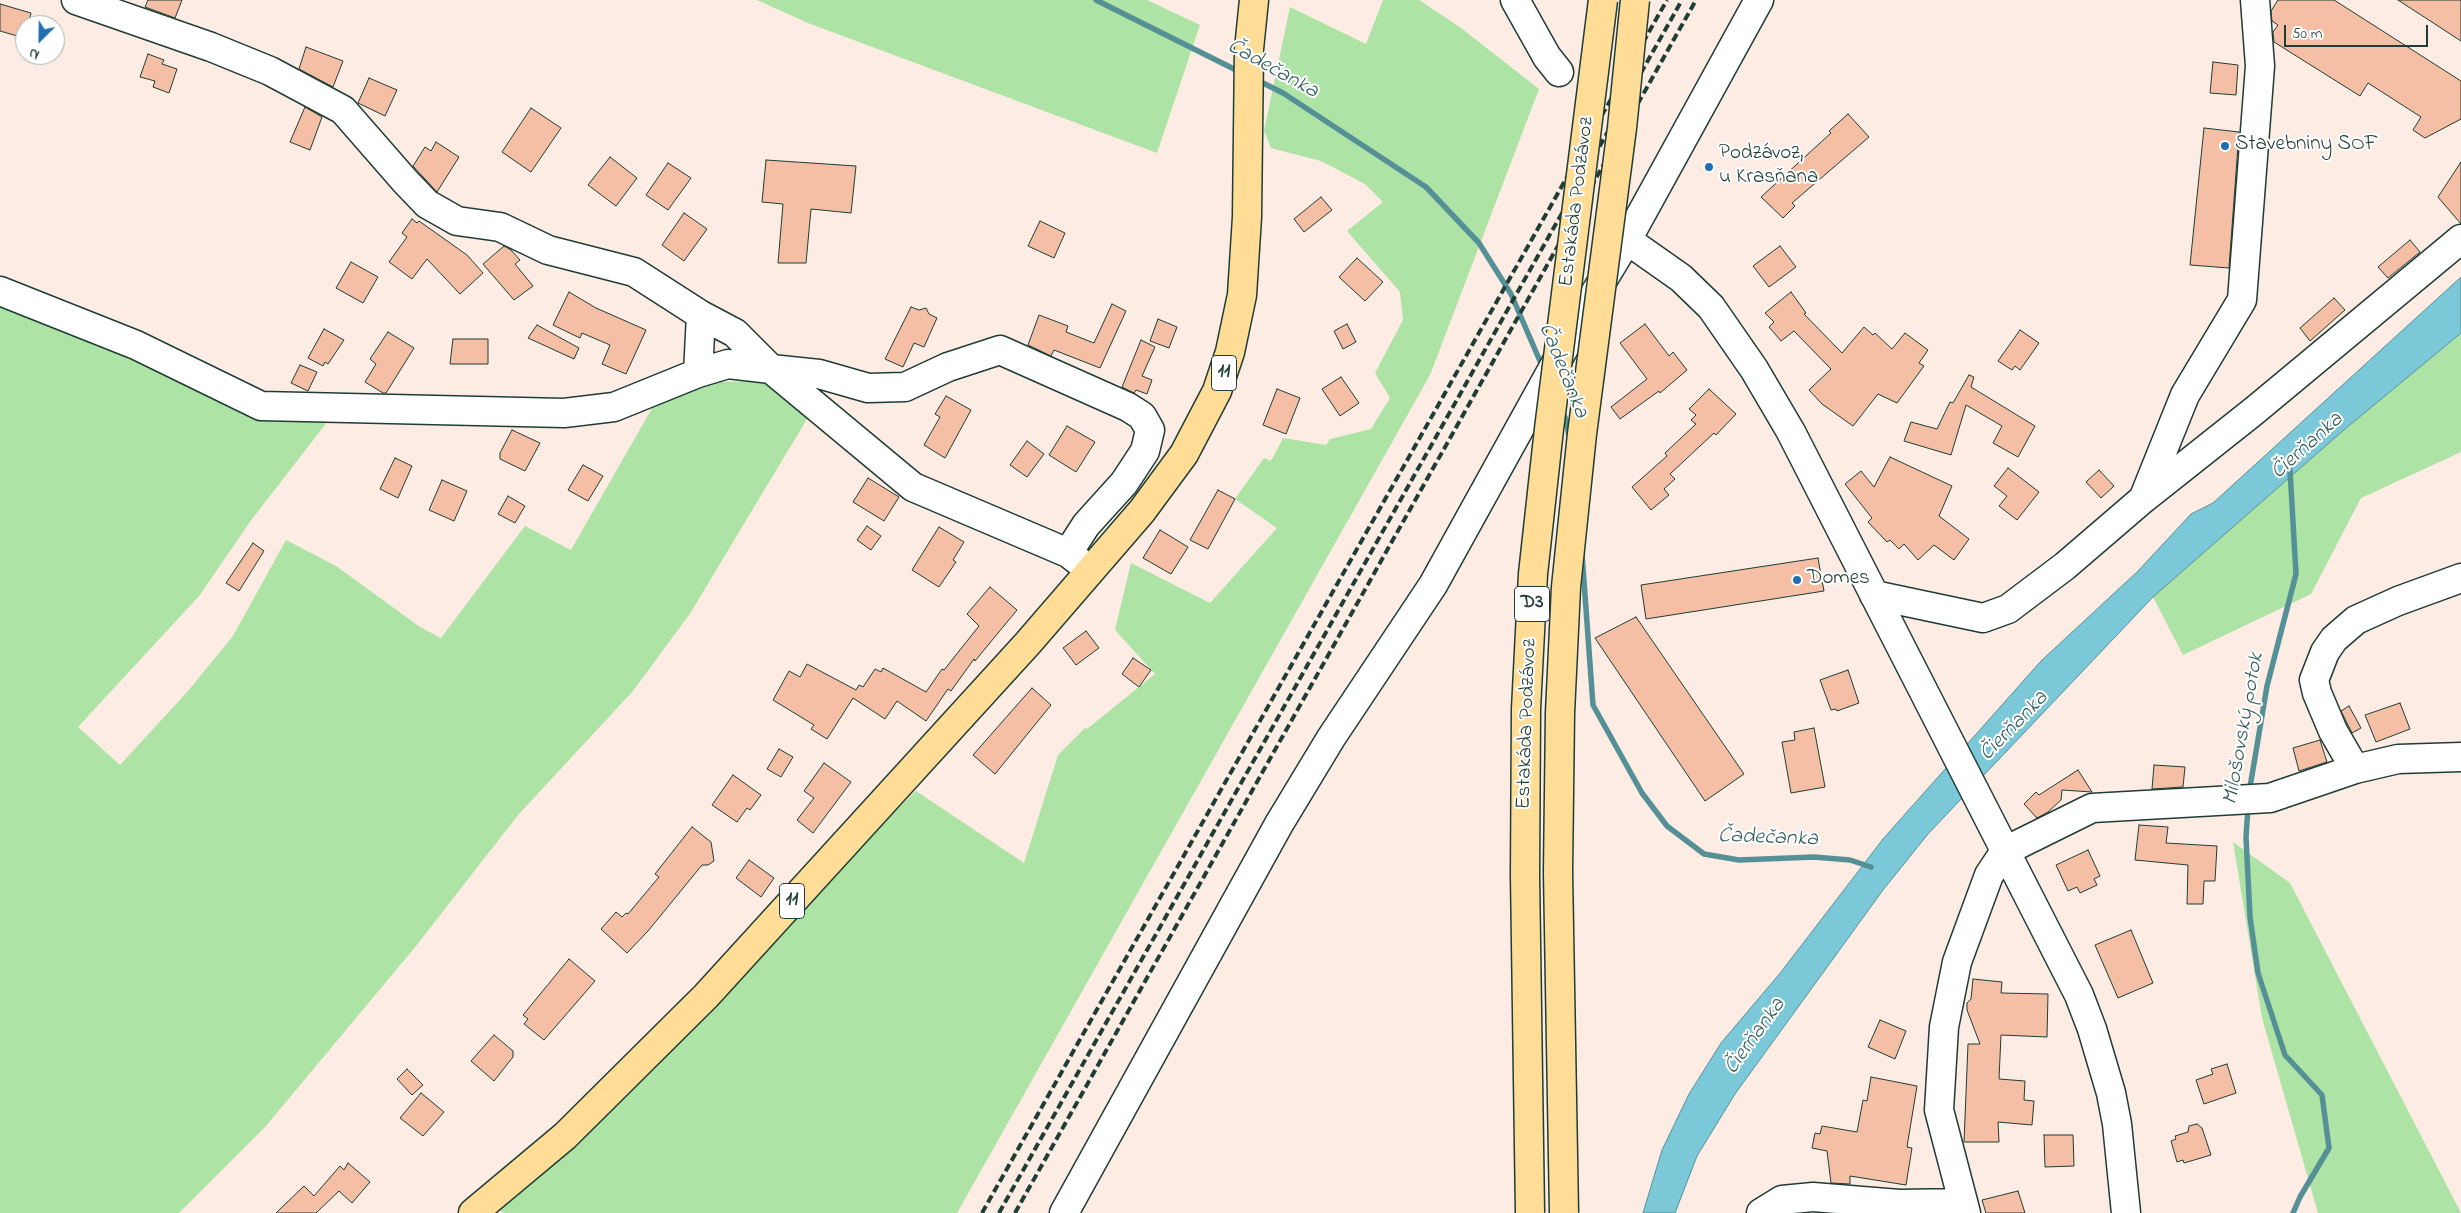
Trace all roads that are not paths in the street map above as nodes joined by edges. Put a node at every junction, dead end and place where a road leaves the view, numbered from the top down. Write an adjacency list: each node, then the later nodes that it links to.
1 (76, 0): 12 (street)
2 (1254, 0): 17 (main road, 11)
3 (1515, 0): 8 (street)
4 (1603, 0): 26 (main road, Estakáda Podzávoz / D3, bridge)
5 (1635, 0): 27 (main road, Estakáda Podzávoz / D3, bridge)
6 (1759, 0): 10 (street)
7 (2255, 0): 15 (street)
8 (1559, 72)
9 (2461, 238): 15 (street)
10 (1628, 240): 19 (street); 25 (street, bridge)
11 (0, 290): 14 (street)
12 (701, 315): 13 (street); 14 (street)
13 (771, 370): 14 (street); 16 (street); 16 (street)
14 (698, 373)
15 (2143, 499): 19 (street)
16 (1068, 553): 17 (street)
17 (1090, 571): 24 (main road, 11)
18 (2461, 578): 21 (street)
19 (1874, 595): 22 (street)
20 (2461, 757): 21 (street)
21 (2355, 769): 22 (street)
22 (2005, 852): 23 (street); 29 (street)
23 (1964, 1208): 28 (street)
24 (474, 1213)
25 (1064, 1213)
26 (1530, 1213)
27 (1564, 1213)
28 (1761, 1213)
29 (2126, 1213)

